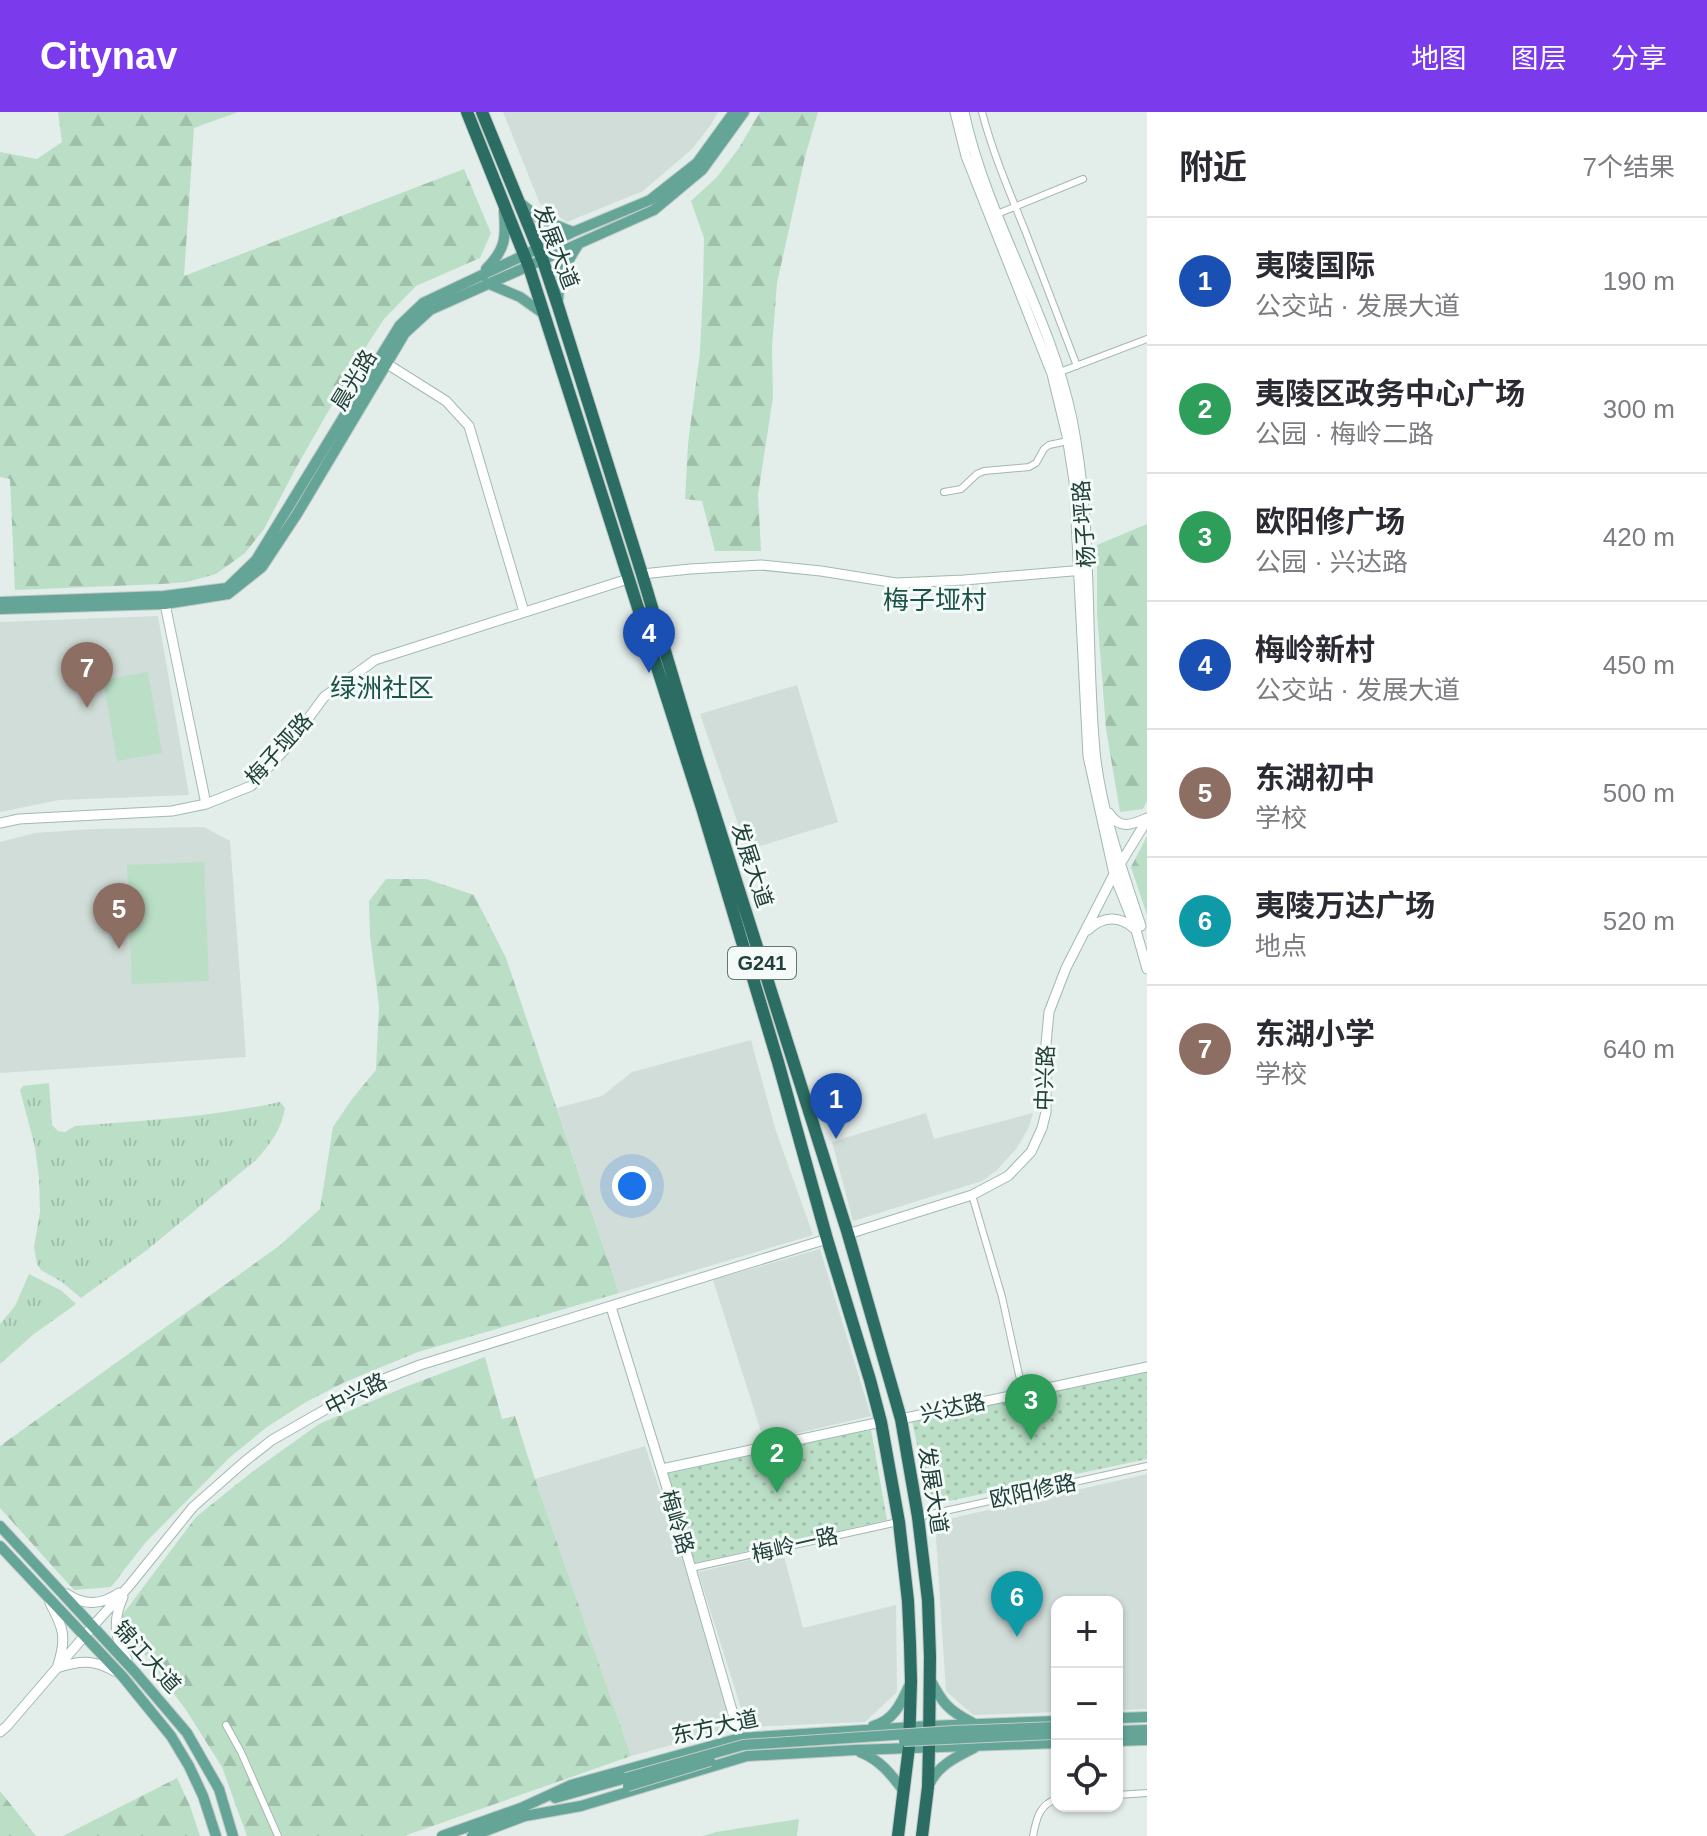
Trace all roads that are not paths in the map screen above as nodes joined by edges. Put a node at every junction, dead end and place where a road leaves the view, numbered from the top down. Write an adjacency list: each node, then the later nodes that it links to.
1 (467, 112): 9 (highway, 发展大道 / G241)
2 (482, 112): 9 (highway, 发展大道 / G241)
3 (734, 112): 12 (main road, 晨光路)
4 (744, 112): 13 (main road, 晨光路)
5 (955, 112): 23 (main road)
6 (964, 112): 11 (main road, 杨子坪路)
7 (982, 112): 10 (street)
8 (1083, 179): 10 (street)
9 (510, 203): 12 (main road); 14 (highway, 发展大道 / G241); 15 (highway, 发展大道 / G241); 16 (main road)
10 (1015, 207): 11 (street); 21 (street)
11 (997, 214): 22 (main road, 杨子坪路)
12 (573, 232): 14 (main road, 晨光路)
13 (579, 244): 14 (main road, 晨光路); 17 (main road)
14 (540, 255): 15 (main road, 晨光路); 17 (highway, 发展大道 / G241)
15 (526, 261): 16 (main road, 晨光路); 18 (highway, 发展大道 / G241)
16 (483, 280): 18 (main road); 20 (main road, 晨光路)
17 (558, 306): 26 (highway, 发展大道 / G241)
18 (544, 314): 27 (highway, 发展大道 / G241)
19 (1147, 339): 21 (street)
20 (383, 361): 28 (main road, 晨光路); 31 (main road)
21 (1077, 366): 22 (street)
22 (1060, 372): 25 (main road, 杨子坪路)
23 (1068, 441): 24 (street); 25 (main road)
24 (944, 492)
25 (1083, 570): 26 (main road); 33 (main road, 杨子坪路); 37 (main road)
26 (642, 574): 43 (highway, 发展大道 / G241)
27 (628, 579): 31 (main road, 梅子垭路); 44 (highway, 发展大道 / G241)
28 (164, 600): 29 (main road, 晨光路); 30 (main road, 晨光路); 32 (main road)
29 (0, 602)
30 (0, 609)
31 (524, 612): 32 (main road, 梅子垭路)
32 (206, 804): 35 (main road, 梅子垭路)
33 (1105, 808): 34 (main road); 36 (main road, 杨子坪路)
34 (1147, 819): 36 (main road, 中兴路)
35 (0, 823)
36 (1120, 864): 37 (main road, 中兴路); 38 (main road, 杨子坪路)
37 (1114, 874): 38 (main road); 39 (main road, 中兴路)
38 (1138, 928): 39 (main road); 40 (main road, 杨子坪路); 41 (main road, 杨子坪路)
39 (1083, 934): 42 (main road, 中兴路)
40 (1147, 948)
41 (1147, 969)
42 (972, 1195): 43 (main road, 中兴路); 47 (street)
43 (848, 1234): 48 (highway, 发展大道 / G241)
44 (827, 1239): 45 (main road, 中兴路); 49 (highway, 发展大道 / G241)
45 (611, 1307): 51 (main road, 梅岭路); 57 (main road, 中兴路)
46 (1147, 1367): 47 (main road, 兴达路)
47 (1023, 1393): 48 (main road, 兴达路)
48 (901, 1419): 52 (highway, 发展大道 / G241)
49 (881, 1422): 51 (main road); 53 (highway, 发展大道 / G241)
50 (1147, 1466): 52 (street, 欧阳修路)
51 (662, 1469): 56 (main road, 梅岭路)
52 (918, 1517): 65 (highway, 发展大道 / G241)
53 (899, 1522): 56 (street, 梅岭一路); 66 (highway, 发展大道 / G241)
54 (0, 1526): 58 (main road, 锦江大道)
55 (0, 1546): 59 (main road, 锦江大道)
56 (691, 1568): 82 (main road, 梅岭路)
57 (129, 1586): 58 (main road); 60 (main road, 中兴路); 63 (main road)
58 (58, 1589): 60 (main road, 锦江大道)
59 (47, 1597): 61 (main road, 锦江大道); 62 (main road)
60 (93, 1626): 61 (main road, 中兴路); 63 (main road, 锦江大道)
61 (84, 1636): 62 (main road, 中兴路); 64 (main road, 锦江大道)
62 (57, 1668): 64 (main road); 80 (main road, 中兴路)
63 (135, 1672): 97 (main road, 锦江大道)
64 (123, 1677): 96 (main road, 锦江大道)
65 (930, 1679): 70 (main road); 74 (highway, 发展大道 / G241)
66 (911, 1681): 75 (highway, 发展大道 / G241); 77 (main road)
67 (1147, 1717): 68 (main road)
68 (1123, 1718)
69 (1051, 1721): 70 (main road, 东方大道)
70 (975, 1724): 74 (main road, 东方大道)
71 (1147, 1724): 73 (main road)
72 (226, 1725): 98 (street)
73 (1123, 1725)
74 (929, 1726): 75 (main road, 东方大道); 88 (highway, 发展大道 / G241)
75 (909, 1727): 77 (main road, 东方大道); 87 (highway, 发展大道 / G241)
76 (1051, 1727): 95 (main road, bridge)
77 (860, 1730): 82 (main road, 东方大道)
78 (1147, 1730): 79 (main road)
79 (1123, 1731)
80 (0, 1732)
81 (1051, 1734): 95 (main road, bridge)
82 (740, 1738): 95 (main road, 东方大道)
83 (1147, 1740): 84 (main road)
84 (1123, 1741)
85 (1051, 1743): 86 (main road, 东方大道)
86 (978, 1745): 88 (main road, 东方大道); 90 (main road)
87 (909, 1747): 88 (main road, 东方大道); 89 (main road, 东方大道); 91 (highway, 发展大道 / G241)
88 (929, 1747): 90 (highway, 发展大道 / G241)
89 (855, 1750): 91 (main road); 95 (main road, 东方大道)
90 (928, 1787): 102 (highway, 发展大道 / G241)
91 (903, 1790): 101 (highway, 发展大道 / G241)
92 (1147, 1793): 93 (street)
93 (1123, 1795)
94 (1051, 1801): 103 (street)
95 (523, 1812): 99 (main road, 东方大道); 100 (main road, 东方大道)
96 (216, 1836)
97 (233, 1836)
98 (278, 1836)
99 (442, 1836)
100 (472, 1836)
101 (898, 1836)
102 (922, 1836)
103 (1033, 1836)

